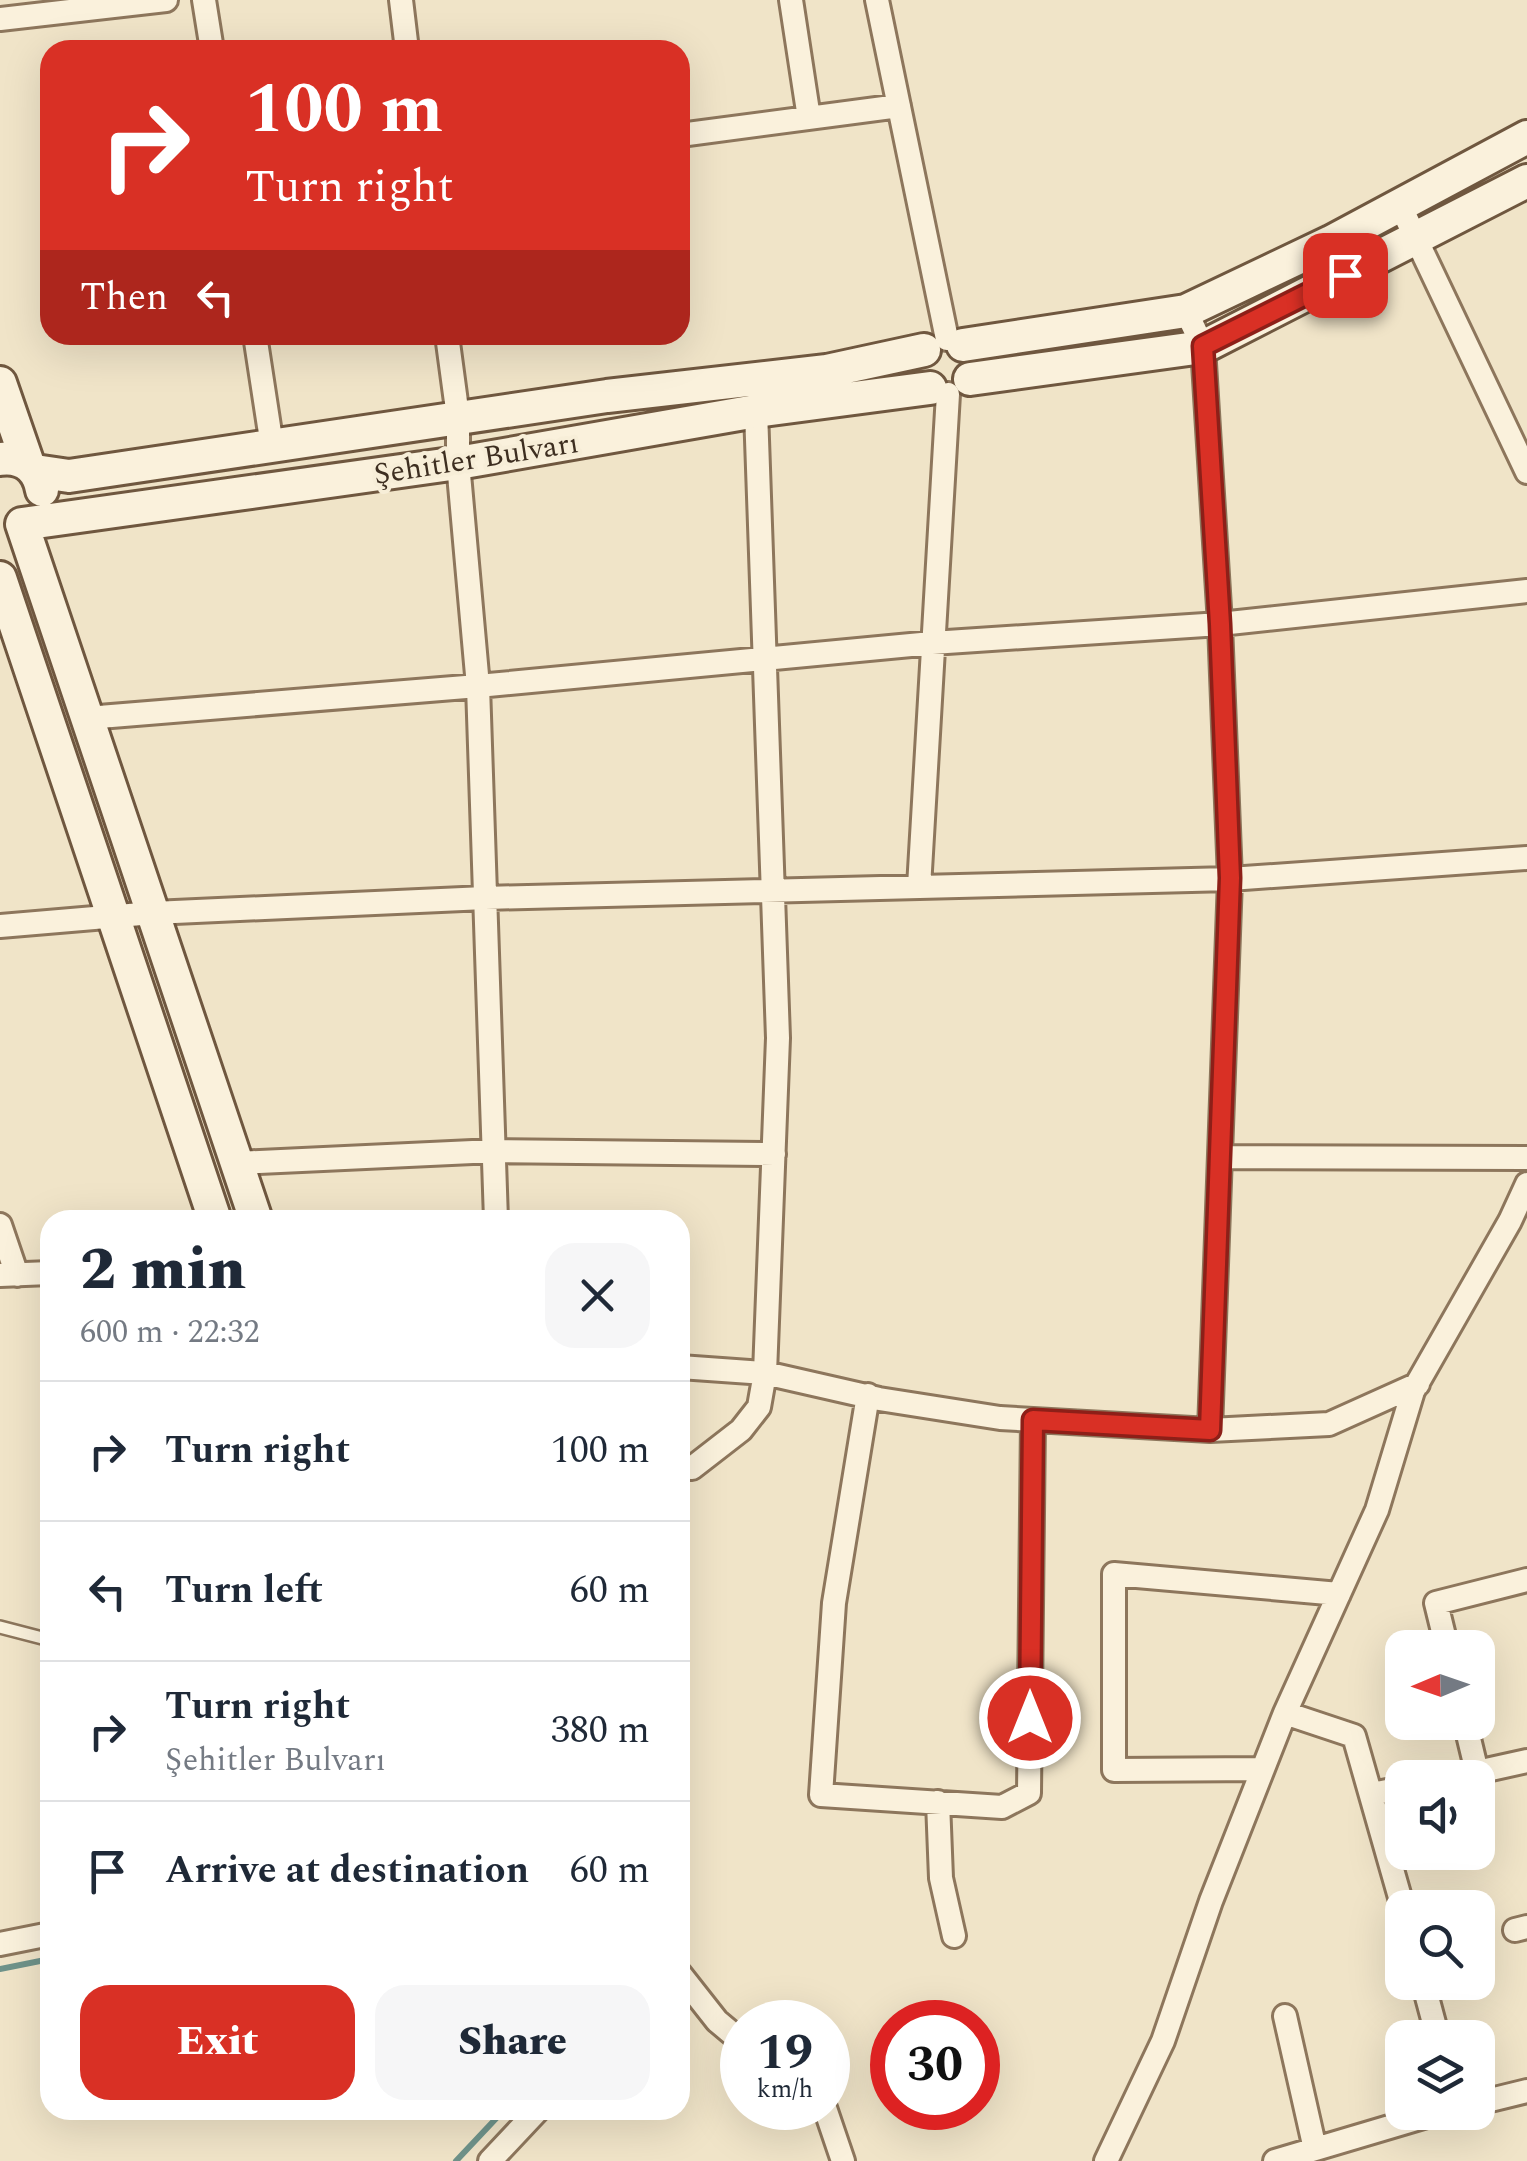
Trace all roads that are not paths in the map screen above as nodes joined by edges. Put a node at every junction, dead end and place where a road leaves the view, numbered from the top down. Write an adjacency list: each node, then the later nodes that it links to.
1 (166, 0): 6 (street)
2 (204, 0): 7 (street)
3 (400, 0): 8 (street)
4 (791, 0): 10 (street)
5 (877, 0): 9 (street)
6 (0, 18)
7 (210, 40)
8 (406, 40)
9 (899, 106): 10 (street); 19 (street)
10 (809, 118): 11 (street)
11 (690, 134)
12 (1527, 137): 14 (main road, Şehitler Bulvarı)
13 (1527, 181): 15 (main road, Şehitler Bulvarı)
14 (1400, 205): 15 (street); 16 (main road, Şehitler Bulvarı)
15 (1416, 239): 20 (main road, Şehitler Bulvarı); 28 (street)
16 (1186, 311): 19 (main road, Şehitler Bulvarı); 20 (street)
17 (257, 345): 25 (street)
18 (448, 345): 24 (street)
19 (945, 345): 22 (main road); 22 (main road); 24 (main road, Şehitler Bulvarı)
20 (1203, 346): 22 (main road, Şehitler Bulvarı); 32 (street)
21 (0, 383): 27 (main road)
22 (949, 387): 23 (main road, Şehitler Bulvarı); 33 (street)
23 (756, 411): 26 (main road, Şehitler Bulvarı); 34 (street)
24 (458, 417): 25 (main road, Şehitler Bulvarı); 26 (street)
25 (272, 446): 27 (main road, Şehitler Bulvarı)
26 (458, 463): 29 (main road, Şehitler Bulvarı); 35 (street)
27 (21, 465): 29 (main road)
28 (1527, 472)
29 (11, 525): 36 (main road)
30 (0, 578): 43 (main road)
31 (1527, 591): 32 (street)
32 (1220, 624): 33 (street); 38 (street)
33 (932, 644): 34 (street); 39 (street)
34 (766, 660): 35 (street); 40 (street)
35 (478, 686): 36 (street); 41 (street)
36 (87, 718): 42 (main road)
37 (1527, 858): 38 (street)
38 (1230, 878): 39 (street); 47 (street)
39 (918, 887): 40 (street)
40 (773, 890): 41 (street); 46 (street)
41 (485, 898): 42 (street); 45 (street)
42 (153, 913): 43 (street); 49 (main road)
43 (114, 918): 44 (street); 51 (main road)
44 (0, 926)
45 (494, 1151): 46 (street); 49 (street); 53 (street)
46 (774, 1154): 59 (street)
47 (1220, 1157): 48 (street); 63 (street)
48 (1527, 1158)
49 (236, 1163): 52 (main road)
50 (1527, 1184): 54 (street)
51 (211, 1210)
52 (252, 1210)
53 (496, 1210)
54 (1518, 1219): 60 (street)
55 (0, 1224): 57 (street)
56 (40, 1274): 57 (street)
57 (9, 1275)
58 (690, 1368): 59 (street)
59 (765, 1373): 61 (street); 64 (street)
60 (1418, 1384): 63 (street); 66 (street)
61 (868, 1395): 62 (street); 76 (street)
62 (1033, 1420): 63 (street); 76 (street)
63 (1210, 1430)
64 (690, 1467)
65 (1527, 1580): 68 (street)
66 (1339, 1594): 70 (street); 73 (street)
67 (0, 1627): 69 (lane)
68 (1443, 1630)
69 (40, 1637)
70 (1285, 1713): 73 (street); 75 (street)
71 (1527, 1761): 72 (street)
72 (1495, 1768)
73 (1263, 1769): 92 (street)
74 (1385, 1791): 75 (street)
75 (1372, 1794): 77 (street)
76 (938, 1802): 79 (street)
77 (1397, 1890)
78 (40, 1936): 80 (street)
79 (954, 1936)
80 (0, 1944)
81 (690, 1987): 83 (street)
82 (1284, 2016): 89 (street)
83 (720, 2024)
84 (1527, 2091): 85 (street)
85 (1495, 2099)
86 (529, 2120): 90 (street)
87 (1385, 2128): 89 (street)
88 (832, 2130): 91 (street)
89 (1316, 2149): 93 (street)
90 (490, 2161)
91 (843, 2161)
92 (1106, 2161)
93 (1275, 2161)

